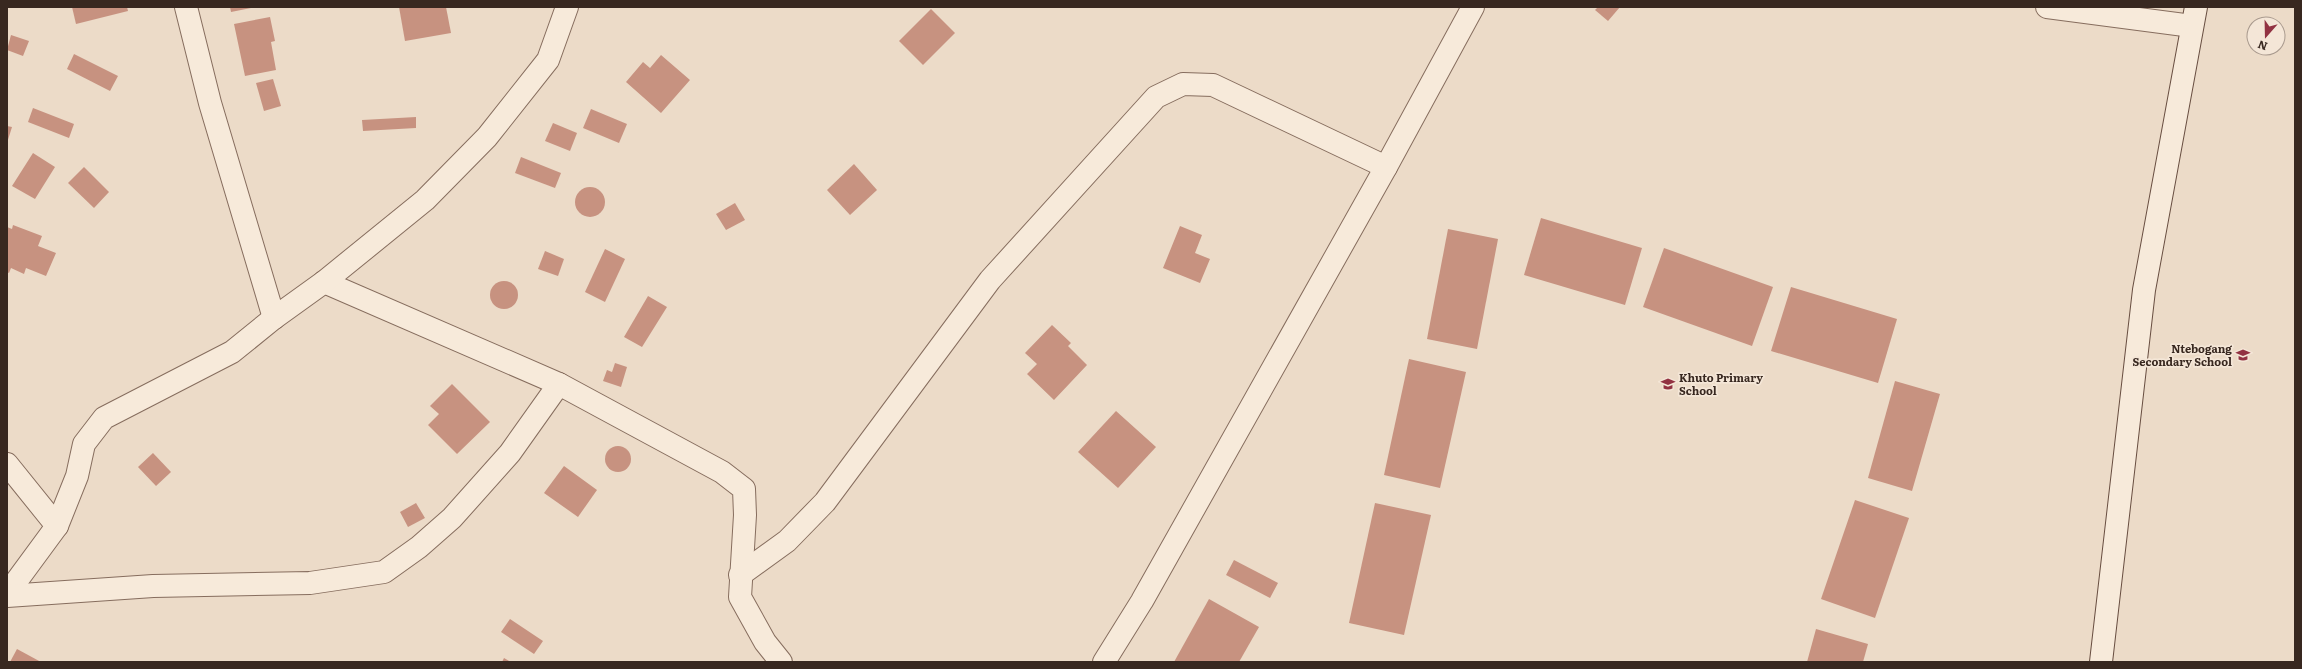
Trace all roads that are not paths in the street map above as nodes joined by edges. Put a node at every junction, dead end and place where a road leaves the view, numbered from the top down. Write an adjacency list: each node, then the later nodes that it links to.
1 (186, 7): 8 (street)
2 (568, 7): 7 (street)
3 (1473, 7): 6 (street)
4 (2047, 7): 5 (street)
5 (2194, 17): 16 (street)
6 (1386, 167): 12 (street); 15 (street)
7 (324, 282): 8 (street); 9 (street)
8 (274, 318): 11 (street)
9 (559, 384): 12 (street); 13 (street)
10 (7, 464): 11 (street)
11 (57, 526): 13 (street)
12 (740, 574): 14 (street)
13 (7, 595)
14 (781, 662)
15 (1104, 662)
16 (2101, 662)

